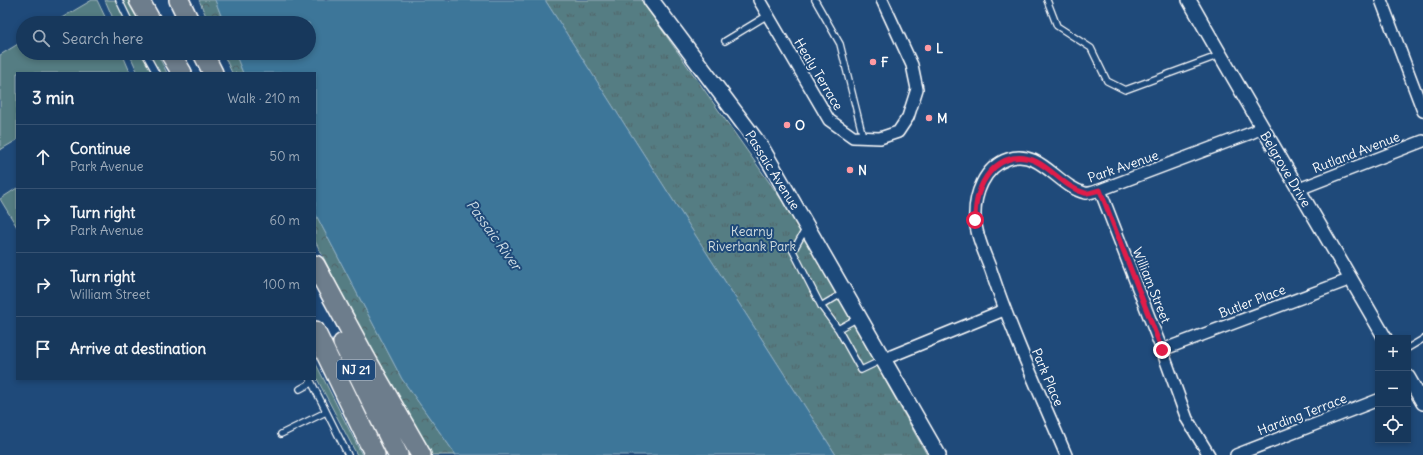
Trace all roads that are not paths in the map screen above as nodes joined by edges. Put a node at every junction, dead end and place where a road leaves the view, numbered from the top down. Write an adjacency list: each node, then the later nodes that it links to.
1 (120, 0): 13 (lane)
2 (139, 0): 14 (highway)
3 (154, 0): 15 (highway)
4 (179, 0): 16 (highway)
5 (651, 0): 33 (main road, Passaic Avenue)
6 (759, 0): 12 (street, Healy Terrace)
7 (815, 0): 29 (lane)
8 (882, 0): 29 (street, Healy Terrace)
9 (1047, 0): 18 (lane)
10 (1189, 0): 18 (street, Belgrove Drive)
11 (1381, 0): 27 (street)
12 (768, 15): 17 (lane); 29 (street, Healy Terrace)
13 (127, 16)
14 (148, 16)
15 (162, 16)
16 (187, 16)
17 (725, 41)
18 (1220, 55): 28 (street, Belgrove Drive)
19 (149, 60): 23 (lane)
20 (174, 60): 24 (highway)
21 (183, 60): 25 (highway)
22 (206, 60): 26 (highway)
23 (155, 72)
24 (181, 72)
25 (189, 72)
26 (212, 72)
27 (1423, 111)
28 (1262, 128): 31 (street, Belgrove Drive); 32 (street, Park Avenue)
29 (862, 137)
30 (1423, 141): 31 (street, Rutland Avenue)
31 (1299, 189): 35 (street, Belgrove Drive)
32 (1100, 190): 39 (street, Park Avenue); 46 (street, William Street)
33 (807, 226): 37 (main road, Passaic Avenue); 38 (lane)
34 (316, 267): 58 (highway)
35 (1351, 279): 43 (street, Belgrove Drive); 46 (street, Butler Place)
36 (316, 286): 57 (highway, NJ 21)
37 (845, 292): 38 (lane); 40 (main road, Passaic Avenue)
38 (821, 306): 41 (lane)
39 (1004, 310): 47 (street); 60 (street, Park Place)
40 (860, 317): 41 (lane); 47 (main road, Passaic Avenue)
41 (838, 329): 47 (lane)
42 (316, 333): 56 (highway, NJ 21)
43 (1383, 335)
44 (1423, 339): 45 (lane)
45 (1411, 346)
46 (1162, 350): 61 (street, William Street)
47 (884, 359): 59 (main road, Passaic Avenue)
48 (310, 381): 50 (lane); 53 (lane)
49 (1411, 386): 52 (street)
50 (300, 389)
51 (1375, 401): 62 (street, Harding Terrace)
52 (1423, 403)
53 (326, 412): 54 (lane); 55 (lane)
54 (281, 434)
55 (348, 455)
56 (375, 455)
57 (398, 455)
58 (421, 455)
59 (938, 455)
60 (1066, 455)
61 (1209, 455)
62 (1236, 455)

